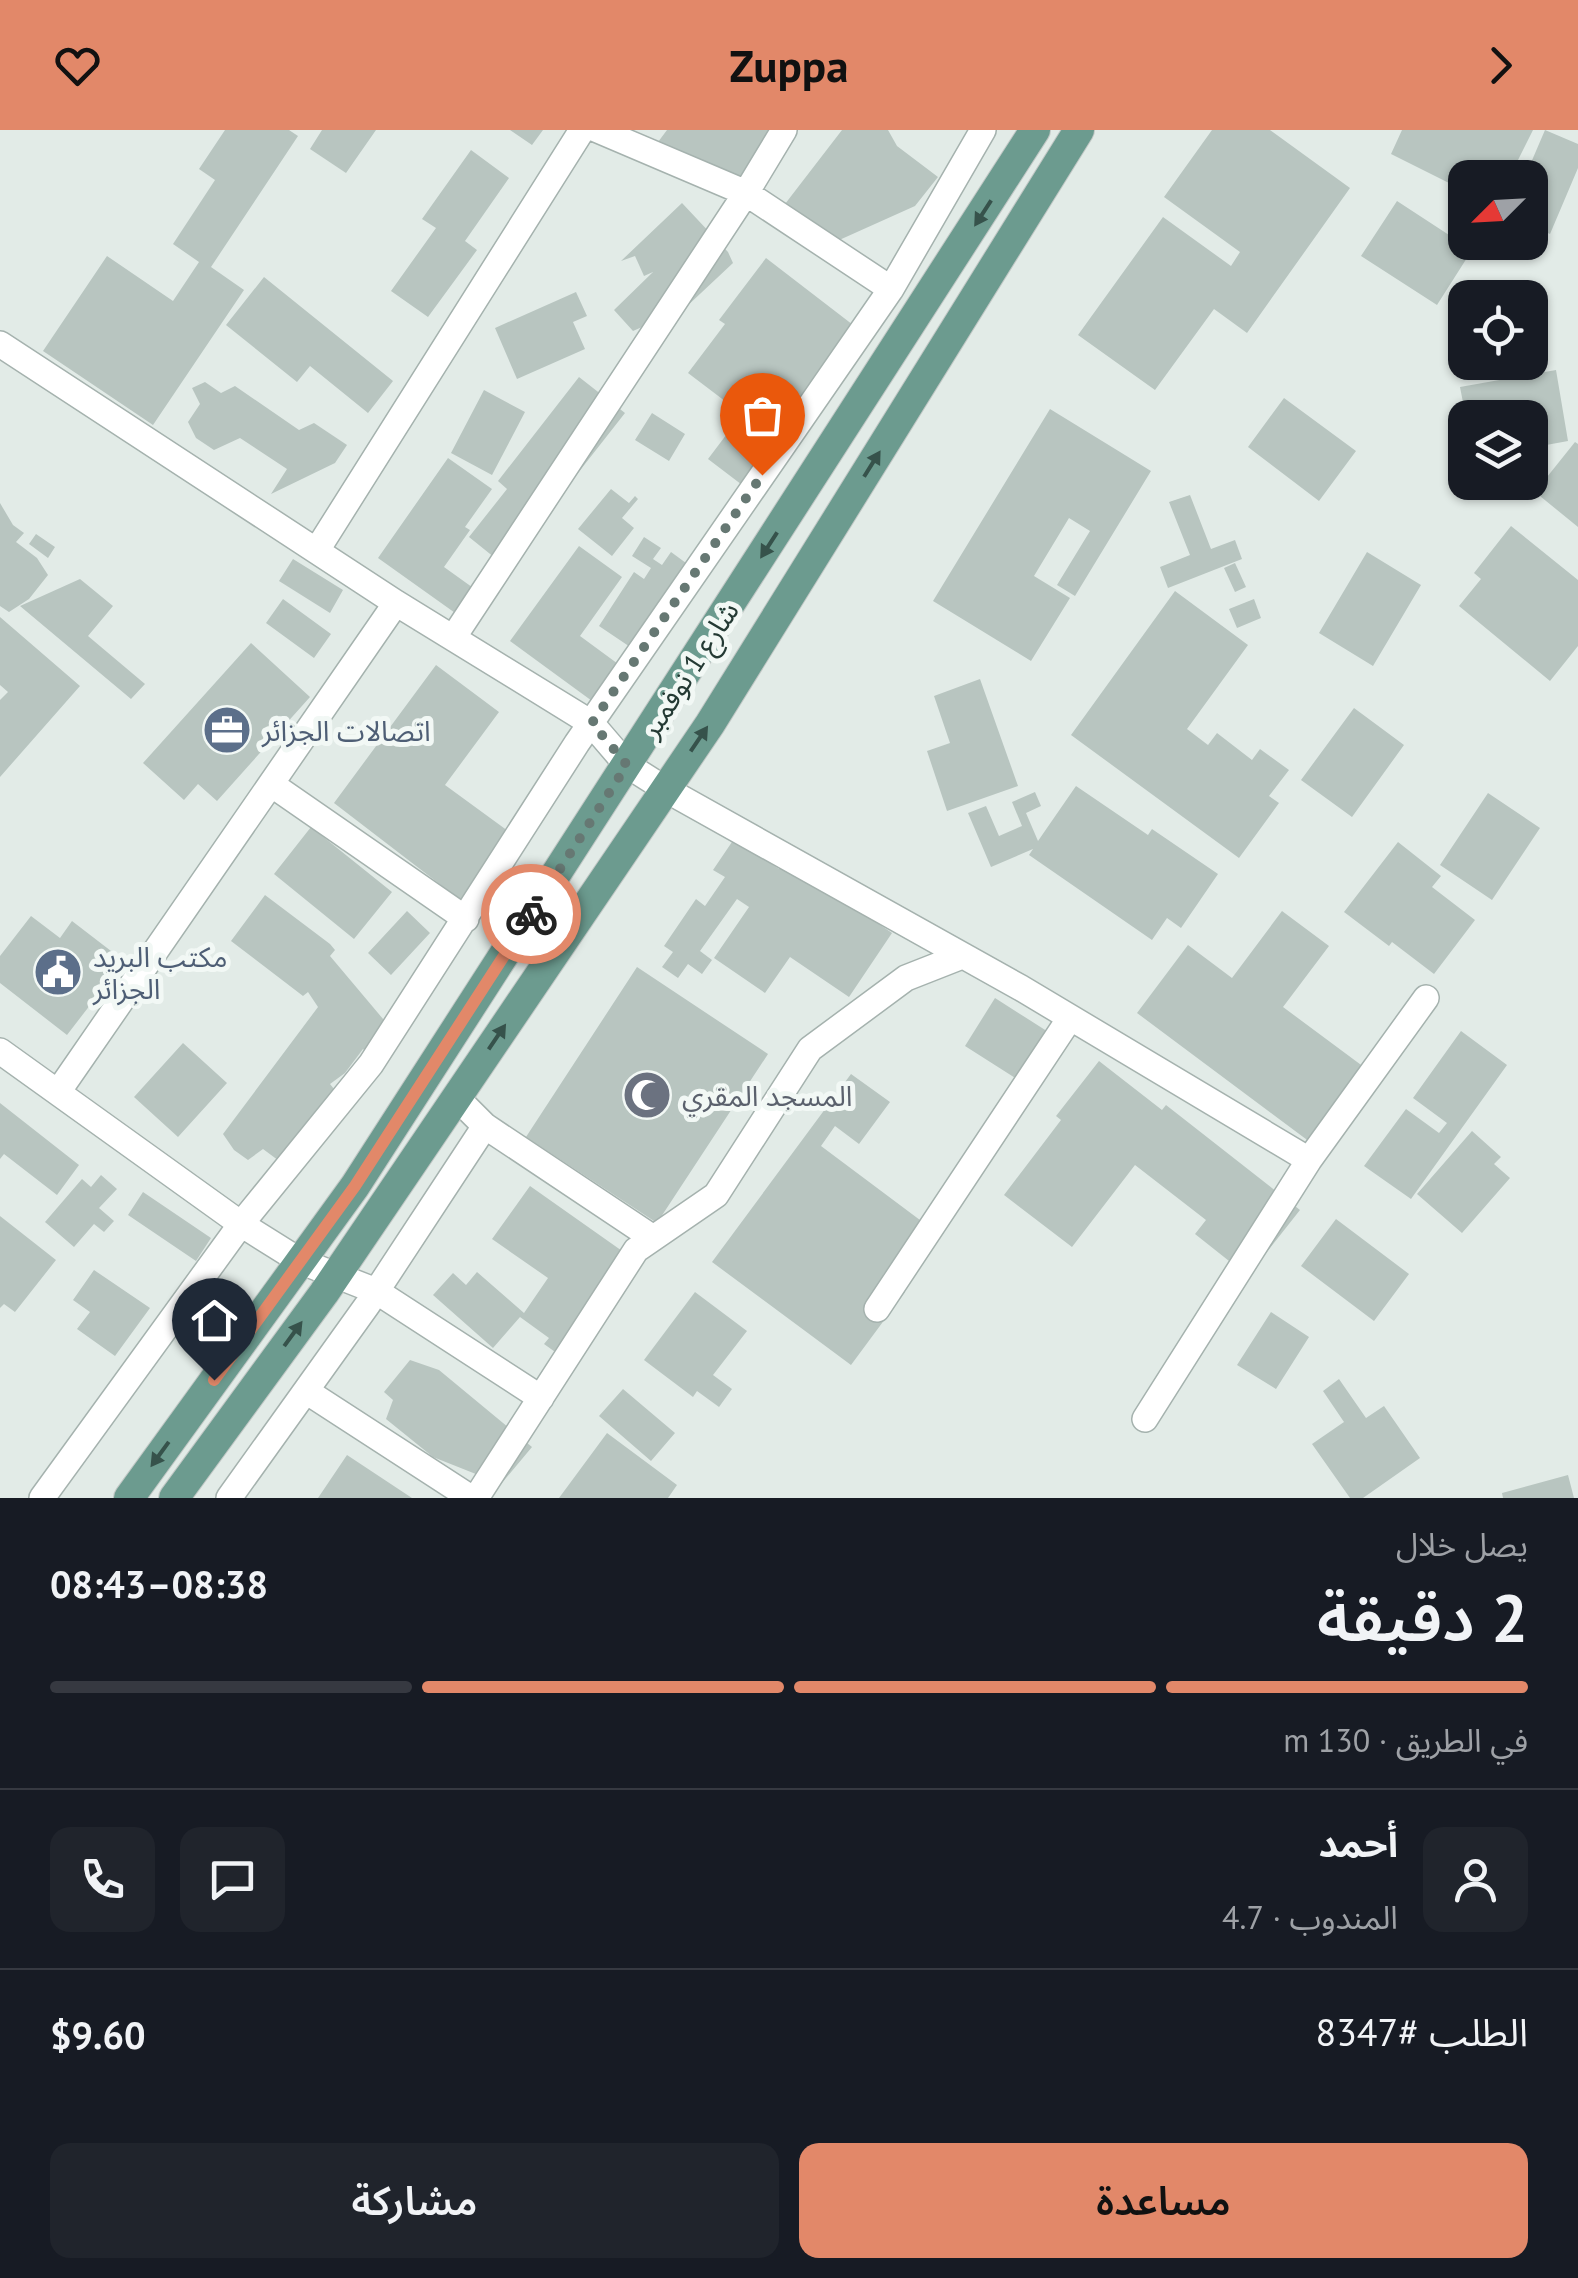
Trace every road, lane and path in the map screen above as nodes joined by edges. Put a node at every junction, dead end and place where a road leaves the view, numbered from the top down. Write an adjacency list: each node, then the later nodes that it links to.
1 (582, 130): 10 (street)
2 (598, 130): 7 (street)
3 (784, 130): 7 (street)
4 (983, 130): 8 (street)
5 (1035, 130): 14 (main road, شارع 1 نوفمبر, one-way to 14)
6 (1079, 130): 16 (main road, شارع 1 نوفمبر, one-way to 6)
7 (746, 193): 8 (street); 12 (street)
8 (891, 289): 13 (street)
9 (0, 344): 10 (street)
10 (317, 550): 11 (street)
11 (396, 602): 12 (street); 15 (street)
12 (453, 638): 13 (street)
13 (592, 723): 14 (street); 17 (street)
14 (627, 765): 16 (street); 28 (main road, شارع 1 نوفمبر)
15 (271, 784): 17 (street); 22 (street)
16 (665, 790): 18 (street); 23 (main road, شارع 1 نوفمبر, one-way to 16)
17 (466, 919): 26 (street)
18 (962, 956): 20 (street); 27 (street)
19 (1426, 998): 25 (street)
20 (1070, 1018): 25 (street); 31 (street)
21 (0, 1050): 22 (street)
22 (58, 1092): 26 (street)
23 (456, 1098): 24 (street); 29 (main road, شارع 1 نوفمبر)
24 (485, 1126): 27 (street); 30 (street)
25 (1309, 1160): 34 (street)
26 (241, 1224): 28 (street); 35 (street)
27 (653, 1238): 33 (street)
28 (300, 1261): 29 (street); 36 (main road, شارع 1 نوفمبر, one-way to 36)
29 (335, 1276): 30 (street); 37 (main road, شارع 1 نوفمبر, one-way to 29)
30 (376, 1292): 32 (street); 33 (street)
31 (876, 1309)
32 (306, 1392): 38 (street); 39 (street)
33 (541, 1398): 39 (street)
34 (1145, 1419)
35 (42, 1498)
36 (129, 1498)
37 (174, 1498)
38 (230, 1498)
39 (473, 1498)

